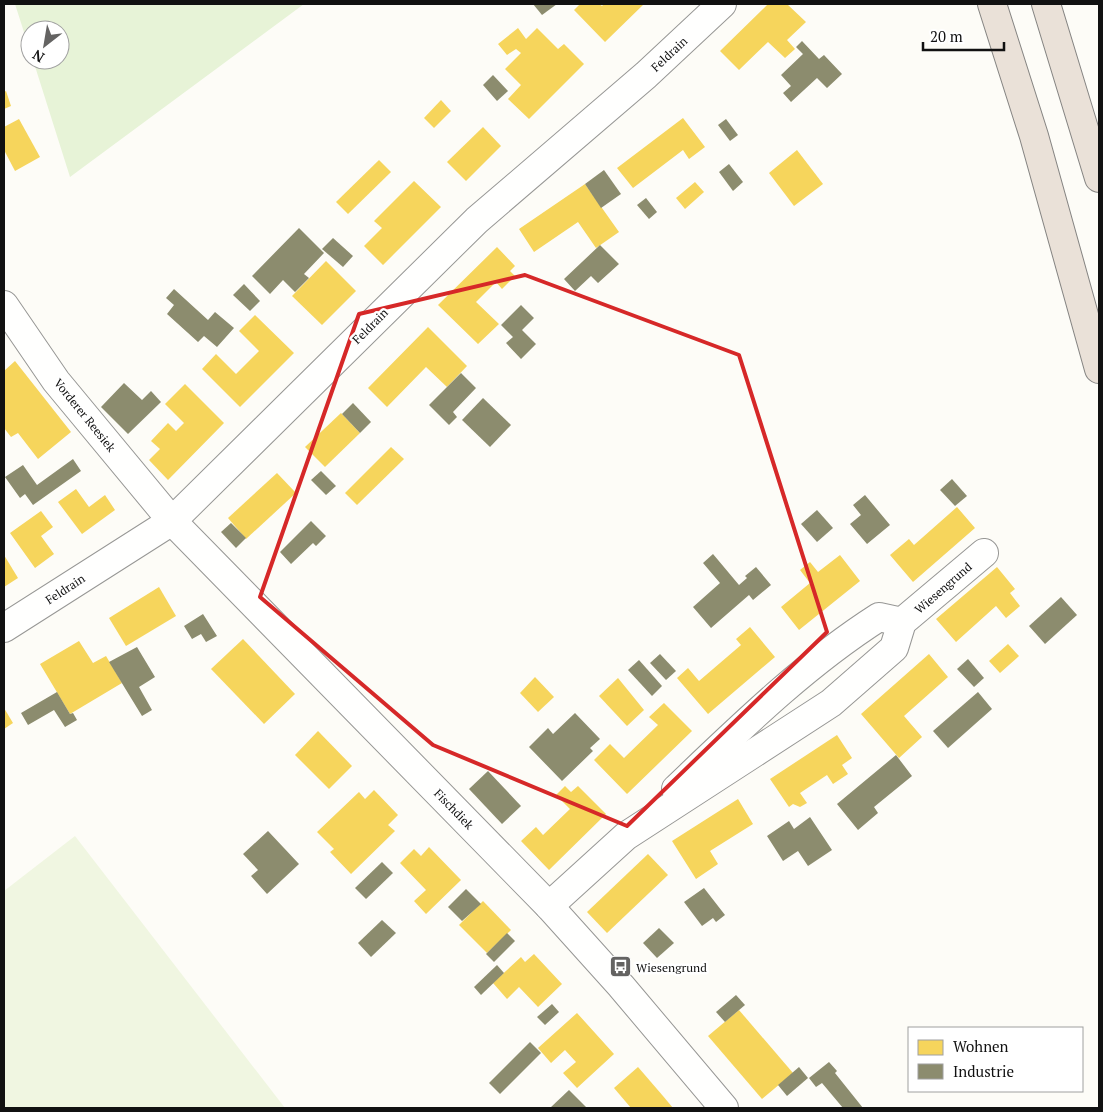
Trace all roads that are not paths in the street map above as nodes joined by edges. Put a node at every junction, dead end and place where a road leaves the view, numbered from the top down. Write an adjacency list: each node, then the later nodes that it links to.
1 (722, 4): 7 (street, Feldrain)
2 (992, 4): 6 (highway)
3 (1046, 4): 4 (highway)
4 (1099, 178)
5 (4, 305): 7 (street, Vorderer Reesiek)
6 (1099, 369)
7 (172, 521): 10 (street, Feldrain); 12 (street, Fischdiek)
8 (984, 553): 9 (street, Wiesengrund)
9 (902, 622): 11 (street, Wiesengrund); 11 (street, Wiesengrund)
10 (4, 628)
11 (626, 836): 12 (street, Wiesengrund)
12 (549, 906): 13 (street, Fischdiek)
13 (724, 1108)

